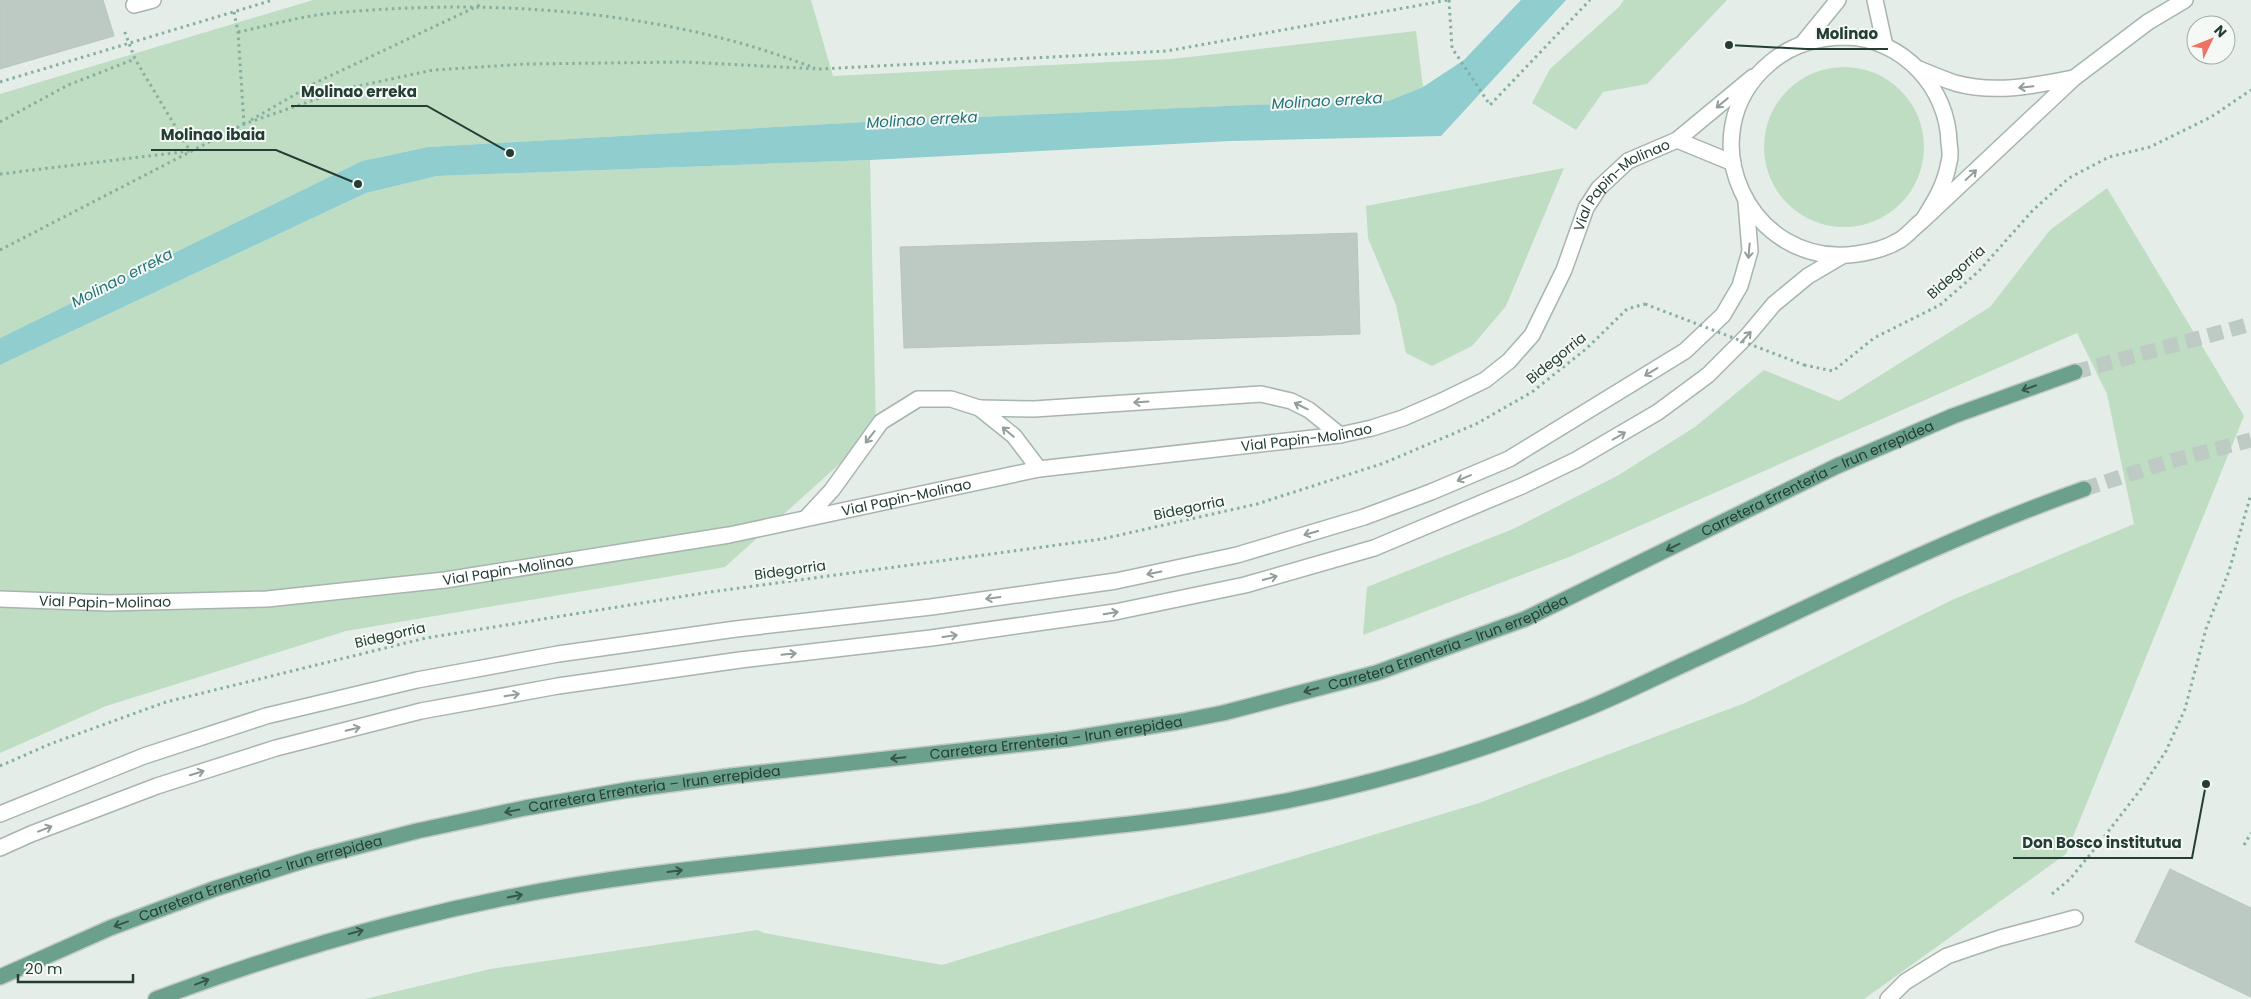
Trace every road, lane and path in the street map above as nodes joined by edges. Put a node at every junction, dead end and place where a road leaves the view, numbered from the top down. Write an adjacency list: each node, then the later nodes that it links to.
1 (153, 0): 9 (street)
2 (273, 0): 10 (path)
3 (1448, 0): 4 (path); 17 (path)
4 (1590, 0)
5 (1838, 0): 13 (street)
6 (1875, 0): 15 (street)
7 (2185, 0): 20 (street)
8 (486, 3): 12 (path); 17 (path); 24 (path)
9 (134, 6)
10 (234, 12): 12 (path); 14 (path)
11 (123, 26): 14 (path)
12 (238, 32): 24 (path)
13 (1803, 43): 15 (street); 19 (street)
14 (128, 44): 16 (path); 21 (path)
15 (1885, 46): 18 (street)
16 (135, 60): 23 (path); 26 (path)
17 (820, 69): 24 (path)
18 (1919, 69): 20 (street, one-way to 18); 30 (street)
19 (1760, 72): 25 (street, Vial Papin-Molinao, one-way to 25); 27 (street)
20 (2074, 78): 30 (street, one-way to 20)
21 (0, 82)
22 (2251, 90): 41 (path, Bidegorria, bridge)
23 (0, 122)
24 (244, 124): 26 (path)
25 (1677, 140): 27 (street, Vial Papin-Molinao); 35 (street, Vial Papin-Molinao)
26 (190, 151): 28 (path); 31 (path)
27 (1733, 163): 29 (street)
28 (0, 174)
29 (1746, 202): 32 (street); 42 (street, one-way to 42)
30 (1923, 220): 32 (street)
31 (0, 250)
32 (1842, 256): 45 (street, one-way to 32)
33 (2075, 372): 48 (main road, Carretera Errenteria – Irun errepidea, one-way to 48)
34 (979, 408): 35 (street, one-way to 34); 36 (street, one-way to 34); 39 (street, one-way to 39)
35 (1340, 435): 36 (street, Vial Papin-Molinao)
36 (1039, 469): 39 (street, Vial Papin-Molinao)
37 (2084, 488): 49 (main road, one-way to 37)
38 (2251, 494): 46 (path)
39 (807, 517): 40 (street, Vial Papin-Molinao)
40 (0, 599)
41 (0, 766)
42 (0, 814)
43 (2251, 833): 44 (path)
44 (2244, 845)
45 (0, 848)
46 (2070, 879)
47 (2075, 918): 50 (street)
48 (0, 977)
49 (156, 999)
50 (1888, 999)

